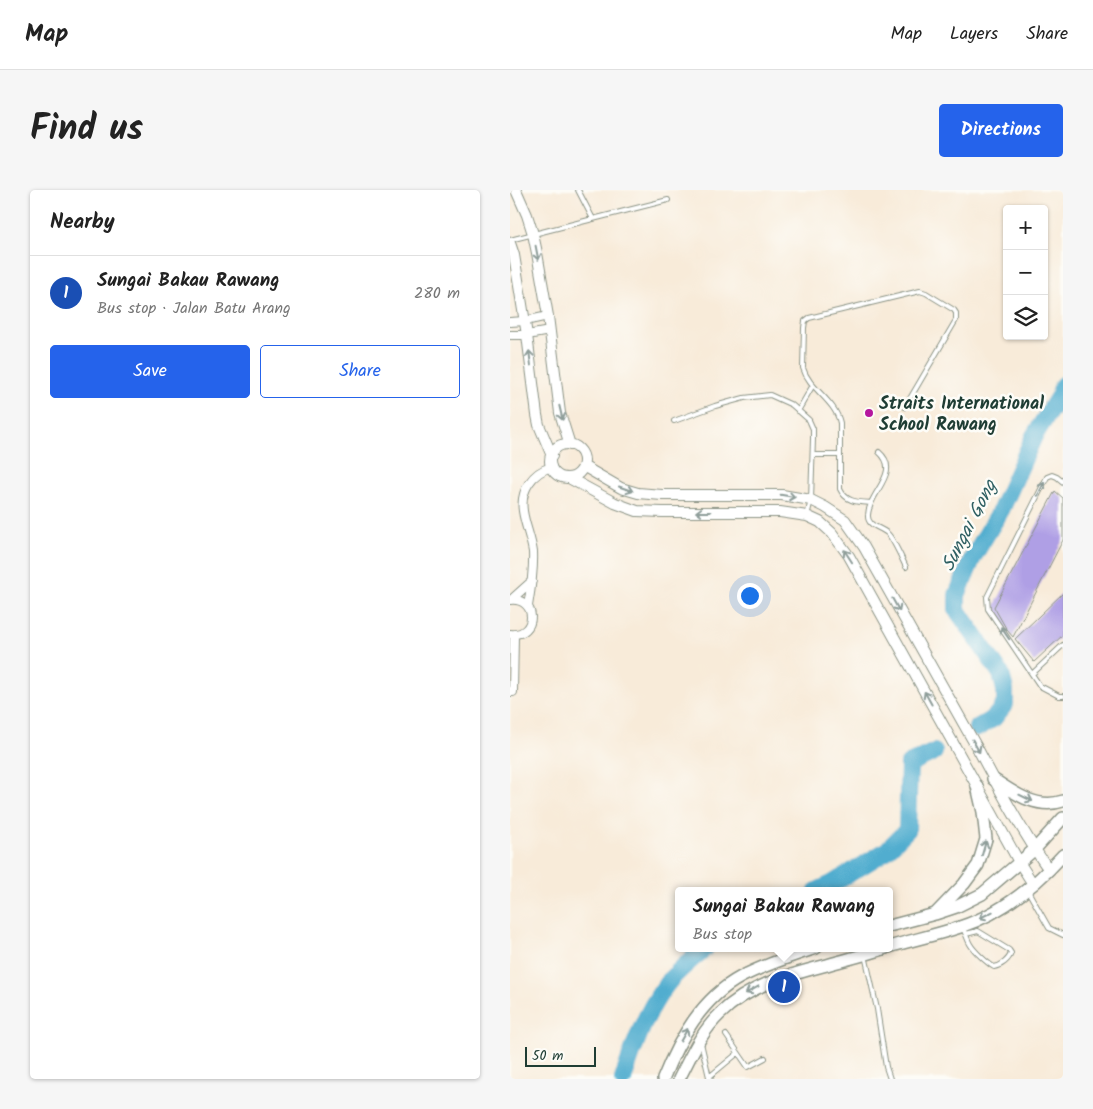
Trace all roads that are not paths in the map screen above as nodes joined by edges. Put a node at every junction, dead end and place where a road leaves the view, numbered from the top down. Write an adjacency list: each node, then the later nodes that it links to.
1 (516, 190): 5 (street)
2 (578, 190): 4 (lane)
3 (668, 200): 4 (lane)
4 (593, 219): 5 (lane)
5 (533, 234): 6 (lane); 7 (street, one-way to 7)
6 (510, 241): 8 (street)
7 (548, 316): 8 (street); 10 (street)
8 (525, 321): 9 (street); 12 (street)
9 (510, 322)
10 (550, 331): 12 (street); 17 (street, one-way to 17)
11 (510, 335): 12 (street)
12 (527, 335): 21 (street, one-way to 12)
13 (814, 385): 14 (lane); 15 (lane); 20 (lane)
14 (905, 407)
15 (798, 411): 16 (lane); 19 (lane)
16 (674, 421)
17 (570, 445): 21 (street); 22 (street)
18 (879, 452): 27 (lane)
19 (813, 455): 20 (lane); 26 (lane)
20 (840, 455): 27 (lane)
21 (552, 456): 23 (street)
22 (583, 466): 24 (street); 26 (street, one-way to 26)
23 (552, 467): 24 (street); 30 (street)
24 (569, 478): 28 (street, one-way to 24)
25 (1063, 482): 35 (lane, one-way to 25)
26 (811, 500): 28 (lane); 38 (street, one-way to 38)
27 (871, 502): 29 (lane)
28 (807, 516): 39 (street, one-way to 28)
29 (906, 567)
30 (532, 581): 31 (street); 32 (street)
31 (511, 600): 32 (street)
32 (528, 606): 33 (street)
33 (512, 634): 36 (street)
34 (1063, 645): 35 (lane)
35 (1032, 674): 37 (lane)
36 (510, 692)
37 (1063, 696)
38 (993, 779): 40 (main road, one-way to 40); 42 (street)
39 (977, 786): 44 (street); 47 (main road, one-way to 39)
40 (1063, 801)
41 (1063, 818): 42 (main road)
42 (1035, 850): 44 (main road); 45 (street)
43 (1063, 855): 45 (main road)
44 (1020, 862): 46 (street); 47 (main road)
45 (1049, 870): 46 (main road)
46 (1030, 886): 49 (main road, one-way to 49); 50 (lane)
47 (935, 914): 48 (main road)
48 (893, 925)
49 (964, 930): 49 (lane); 51 (main road)
50 (1063, 935)
51 (893, 947)
52 (805, 952): 60 (main road, one-way to 52)
53 (861, 952): 56 (main road, one-way to 56)
54 (864, 952): 62 (lane)
55 (726, 1035): 57 (lane)
56 (700, 1038): 59 (lane); 61 (main road)
57 (738, 1054): 58 (lane); 59 (lane)
58 (765, 1058)
59 (710, 1078)
60 (663, 1079)
61 (679, 1079)
62 (889, 1079)

